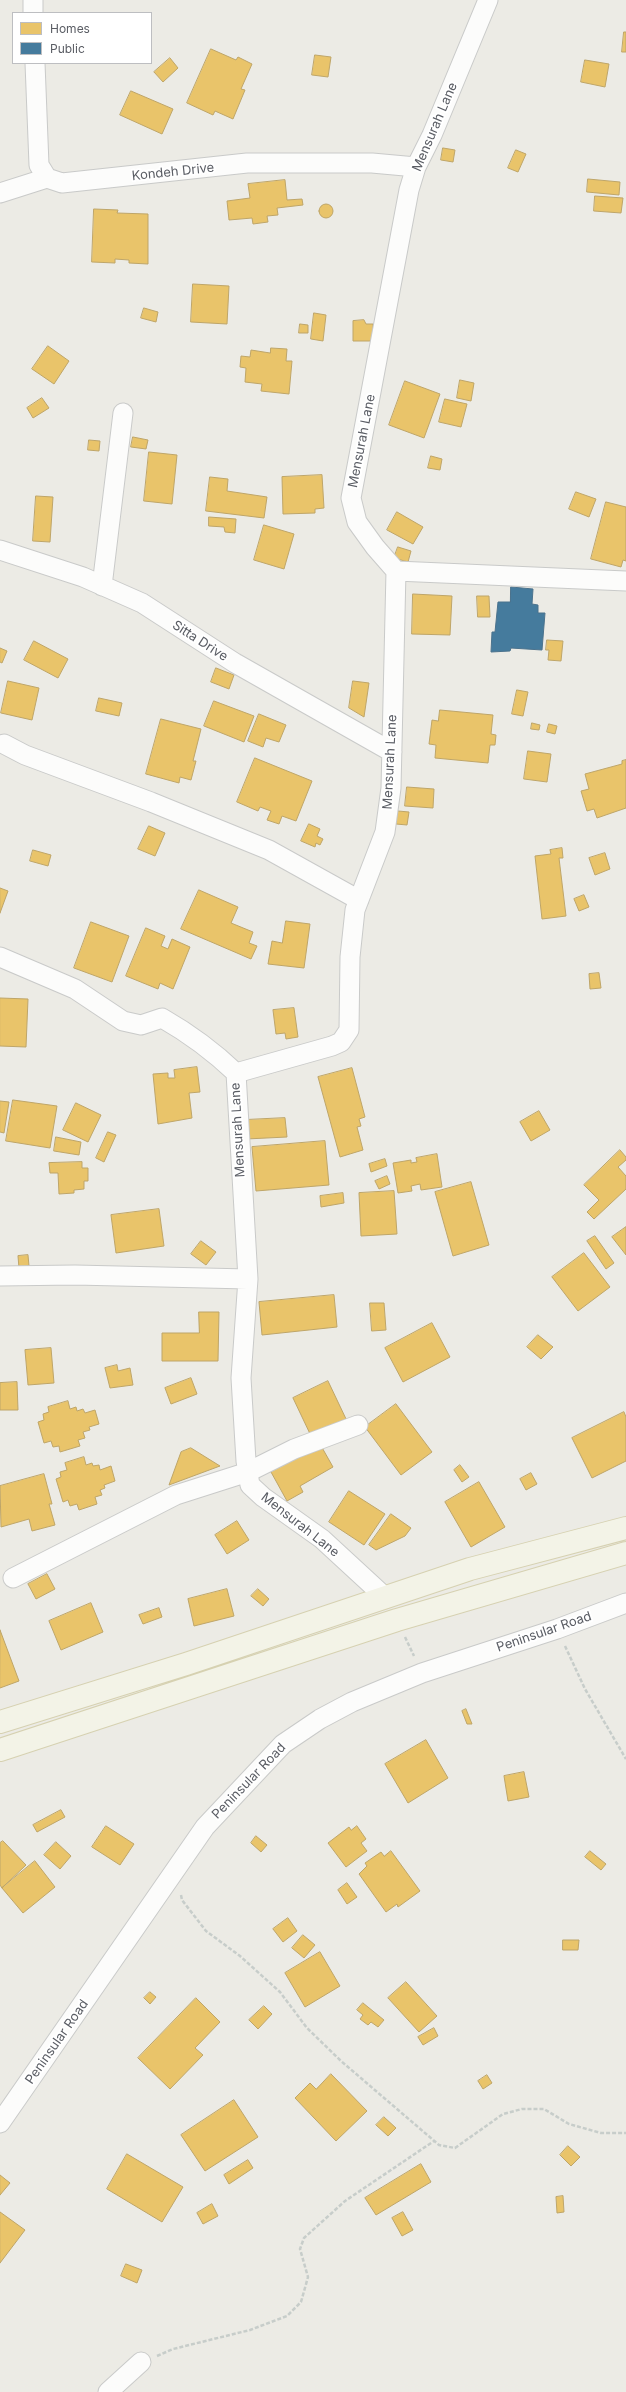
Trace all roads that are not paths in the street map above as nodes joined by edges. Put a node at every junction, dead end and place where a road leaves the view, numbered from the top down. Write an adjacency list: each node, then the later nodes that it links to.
1 (33, 0): 3 (street)
2 (488, 0): 5 (street, Mensurah Lane)
3 (33, 12)
4 (35, 64): 6 (street)
5 (416, 167): 6 (street, Kondeh Drive); 10 (street, Mensurah Lane)
6 (48, 178): 7 (street)
7 (0, 193)
8 (122, 412): 12 (street)
9 (0, 550): 12 (street, Sitta Drive)
10 (396, 571): 11 (street); 14 (street, Mensurah Lane)
11 (626, 581)
12 (102, 586): 14 (street, Sitta Drive)
13 (4, 744): 15 (street)
14 (392, 752): 15 (street, Mensurah Lane)
15 (359, 900): 17 (street, Mensurah Lane)
16 (0, 956): 17 (street)
17 (236, 1073): 19 (street, Mensurah Lane)
18 (0, 1276): 19 (street)
19 (248, 1280): 21 (street, Mensurah Lane)
20 (358, 1425): 21 (street)
21 (248, 1472): 24 (street); 25 (street, Mensurah Lane)
22 (626, 1528): 25 (main road)
23 (626, 1553): 28 (main road)
24 (13, 1578)
25 (386, 1598): 27 (main road)
26 (626, 1603): 29 (street, Peninsular Road)
27 (0, 1722)
28 (0, 1750)
29 (0, 2123)
30 (141, 2362): 31 (street)
31 (108, 2392)

